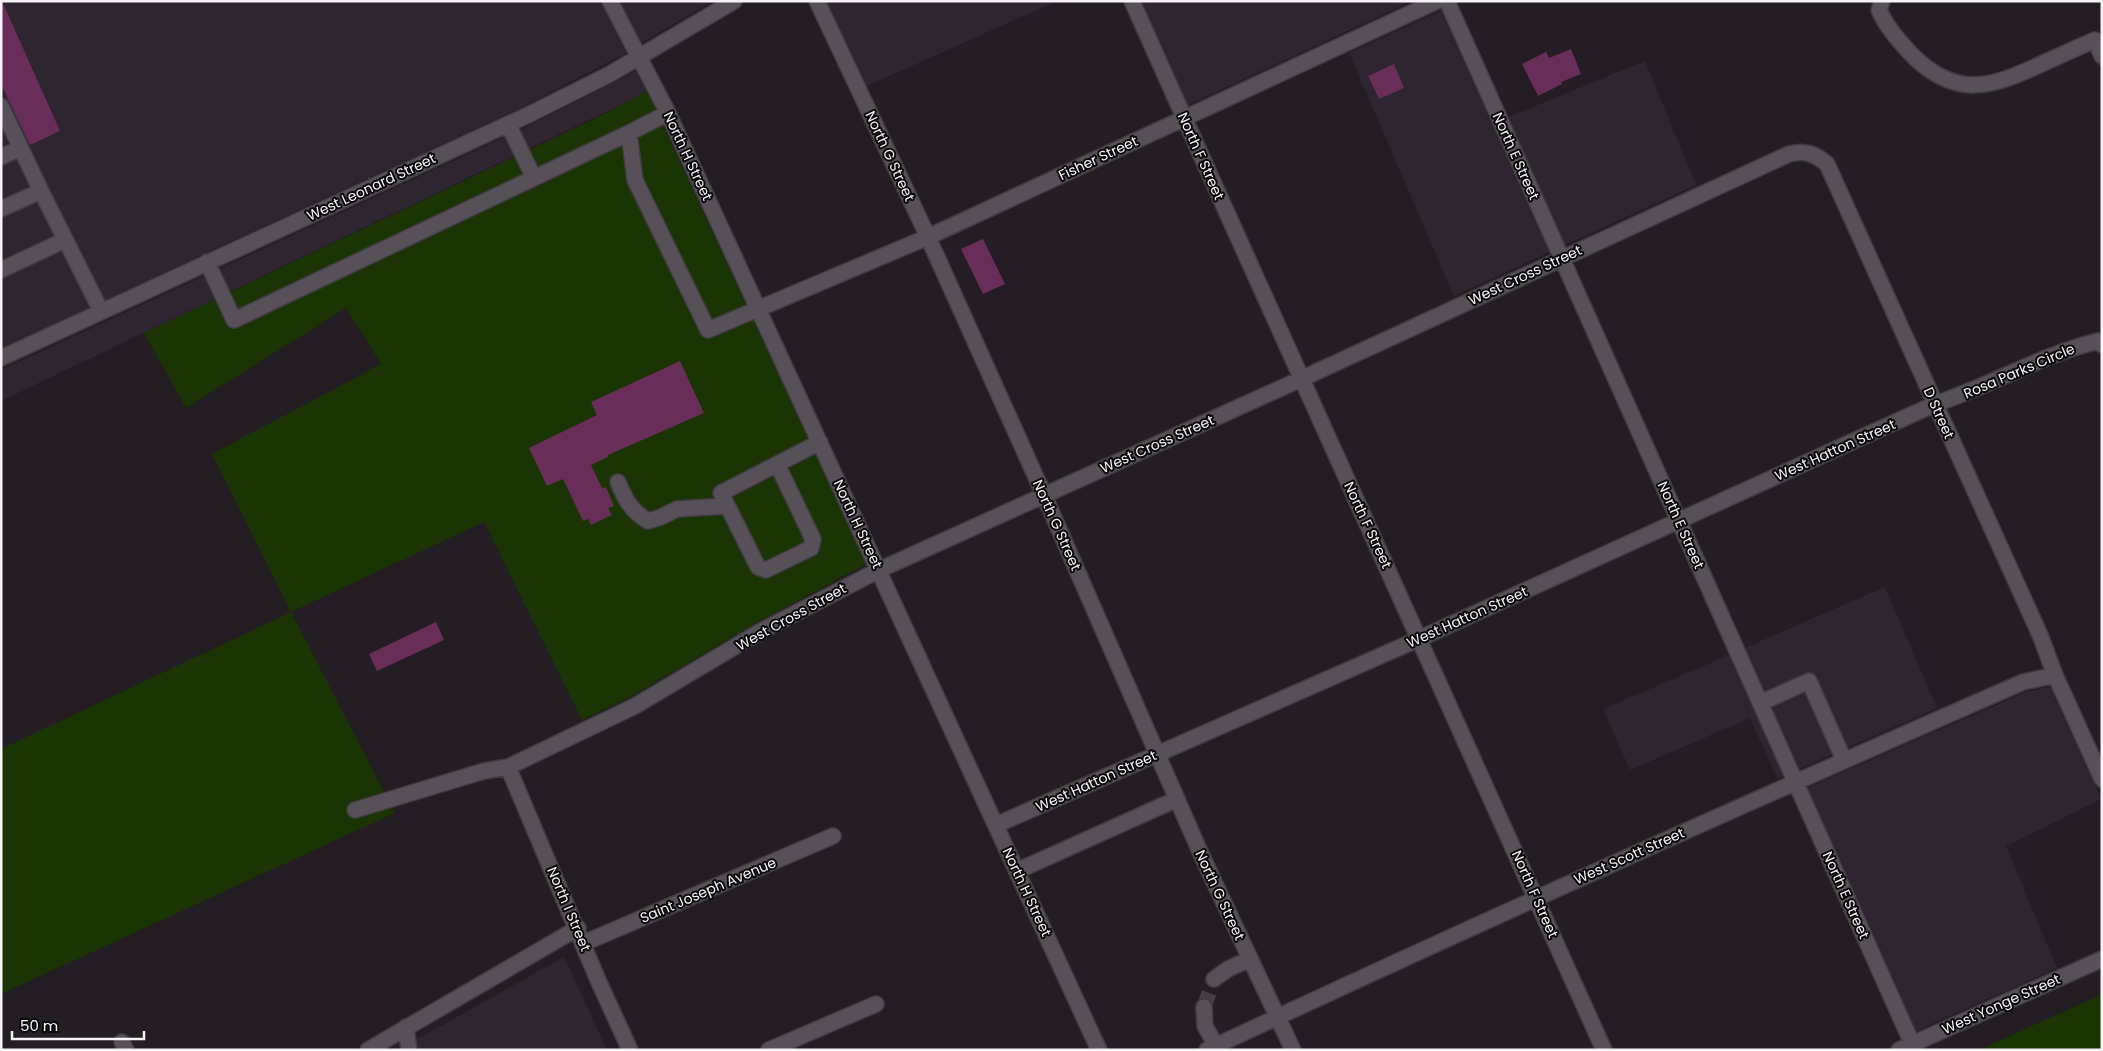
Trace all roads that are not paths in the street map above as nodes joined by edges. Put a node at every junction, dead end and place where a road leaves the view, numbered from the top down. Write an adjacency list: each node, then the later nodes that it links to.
1 (610, 1): 9 (street, North H Street)
2 (734, 1): 9 (street, West Leonard Street)
3 (817, 1): 21 (street, North G Street)
4 (1132, 1): 12 (street, North F Street)
5 (1437, 1): 12 (street, Fisher Street)
6 (1447, 1): 23 (street, North E Street)
7 (1882, 1): 8 (street)
8 (2102, 56)
9 (639, 57): 11 (street, North H Street); 13 (street, West Leonard Street)
10 (1, 106): 15 (street)
11 (668, 113): 14 (street); 26 (street, North H Street)
12 (1184, 118): 21 (street, Fisher Street); 30 (street, North F Street)
13 (508, 124): 18 (street); 24 (street, West Leonard Street)
14 (628, 133): 18 (street); 26 (street, Fisher Street)
15 (20, 148): 17 (street); 19 (street)
16 (1817, 155): 23 (street, West Cross Street); 31 (street, D Street)
17 (1, 157)
18 (534, 178): 24 (street)
19 (41, 191): 20 (street); 22 (street)
20 (1, 208)
21 (928, 237): 26 (street, Fisher Street); 35 (street, North G Street)
22 (65, 240): 25 (street); 27 (street)
23 (1562, 258): 30 (street, West Cross Street); 37 (street, North E Street)
24 (207, 262): 27 (street, West Leonard Street)
25 (1, 270)
26 (758, 309): 32 (street, North H Street)
27 (101, 311): 29 (street, West Leonard Street)
28 (2102, 345): 31 (street, Rosa Parks Circle)
29 (1, 358)
30 (1301, 379): 35 (street, West Cross Street); 39 (street, North F Street)
31 (1935, 404): 37 (street, West Hatton Street); 40 (street, D Street)
32 (820, 442): 33 (street); 38 (street, North H Street)
33 (777, 464): 36 (street); 36 (street)
34 (618, 482): 36 (street)
35 (1044, 495): 38 (street, West Cross Street); 42 (street, North G Street)
36 (727, 506)
37 (1679, 521): 39 (street, West Hatton Street); 41 (street, North E Street)
38 (879, 570): 44 (street, West Cross Street); 49 (street, North H Street)
39 (1420, 638): 42 (street, West Hatton Street); 52 (street, North F Street)
40 (2054, 675): 43 (street, West Scott Street); 45 (street, D Street)
41 (1760, 703): 43 (street); 46 (street, North E Street)
42 (1157, 753): 47 (street, North G Street); 49 (street, West Hatton Street)
43 (1844, 760): 46 (street, West Scott Street)
44 (508, 767): 48 (street, West Cross Street); 53 (street, North I Street)
45 (2102, 779)
46 (1795, 782): 52 (street, West Scott Street); 63 (street, North E Street)
47 (1177, 798): 51 (street); 55 (street, North G Street)
48 (356, 810)
49 (996, 825): 51 (street, North H Street)
50 (833, 836): 54 (street, Saint Joseph Avenue)
51 (1017, 871): 68 (street, North H Street)
52 (1536, 898): 60 (street, West Scott Street); 70 (street, North F Street)
53 (578, 928): 54 (street, North I Street); 61 (street)
54 (584, 943): 66 (street, North I Street)
55 (1250, 959): 57 (street); 60 (street, North G Street)
56 (2102, 959): 63 (street, West Yonge Street)
57 (1214, 979)
58 (876, 1004): 67 (street)
59 (1204, 1007): 62 (street)
60 (1278, 1016): 62 (street, West Scott Street); 69 (street, North G Street)
61 (406, 1027): 64 (street); 65 (street)
62 (1211, 1048)
63 (1909, 1048)
64 (368, 1050)
65 (409, 1050)
66 (630, 1050)
67 (770, 1050)
68 (1099, 1050)
69 (1293, 1050)
70 (1604, 1050)

